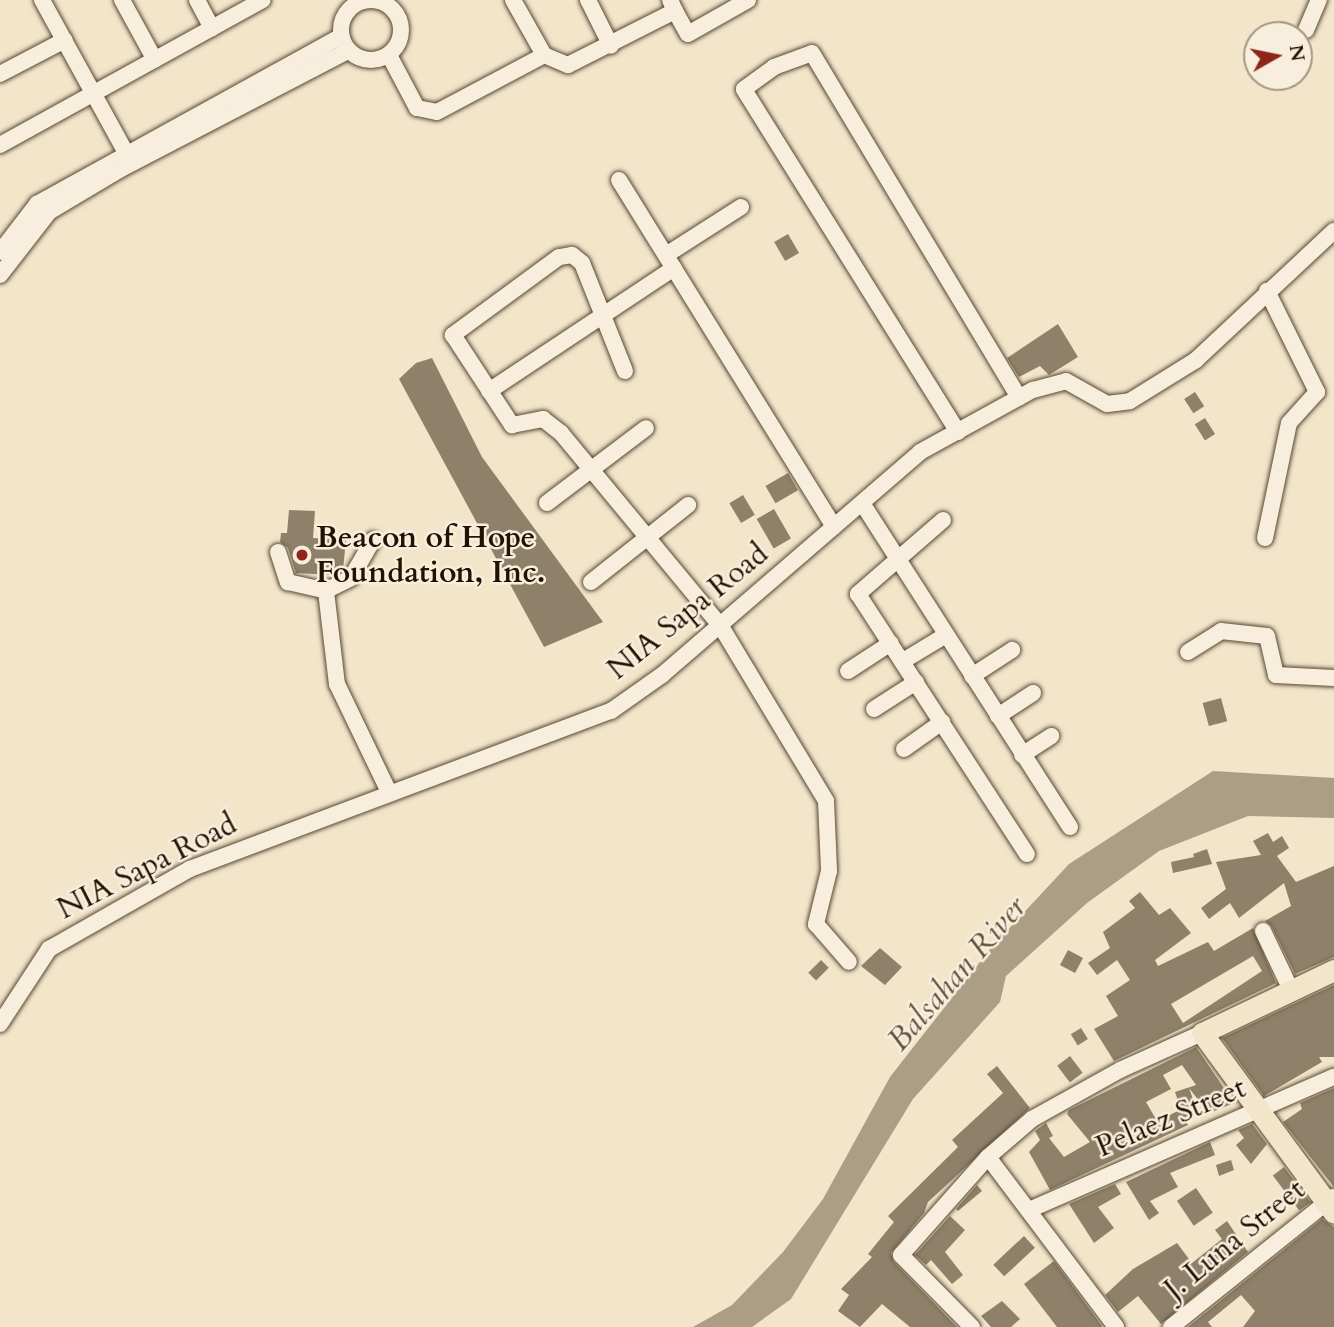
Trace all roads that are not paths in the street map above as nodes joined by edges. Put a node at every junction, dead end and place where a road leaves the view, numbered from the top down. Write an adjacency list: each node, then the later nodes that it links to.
1 (42, 0): 14 (street)
2 (122, 0): 19 (street)
3 (197, 0): 12 (street)
4 (263, 0): 12 (street)
5 (513, 0): 18 (street)
6 (588, 0): 15 (street)
7 (748, 0): 10 (street)
8 (1319, 0): 11 (street)
9 (355, 2): 13 (street); 17 (street)
10 (673, 5): 15 (street)
11 (1310, 21)
12 (212, 28): 19 (street)
13 (339, 37): 16 (street); 23 (street)
14 (65, 40): 20 (street); 21 (street)
15 (611, 46): 18 (street)
16 (348, 51): 17 (street); 29 (street)
17 (388, 55): 18 (street)
18 (544, 55)
19 (155, 60): 21 (street)
20 (0, 74)
21 (94, 93): 22 (street); 23 (street)
22 (0, 145)
23 (126, 153): 27 (street)
24 (620, 180): 28 (street)
25 (741, 207): 28 (street)
26 (1334, 231): 30 (street, NIA Sapa Road)
27 (0, 252)
28 (670, 261): 31 (street); 42 (street)
29 (0, 275)
30 (1267, 291): 34 (street, NIA Sapa Road); 44 (street)
31 (603, 316): 32 (street); 33 (street); 33 (street)
32 (625, 371)
33 (489, 391): 37 (street)
34 (1019, 398): 36 (street, NIA Sapa Road); 36 (street)
35 (646, 428): 37 (street)
36 (958, 432): 39 (street, NIA Sapa Road)
37 (590, 470): 38 (street); 43 (street)
38 (547, 503)
39 (862, 503): 42 (street, NIA Sapa Road); 47 (street)
40 (688, 505): 43 (street)
41 (943, 520): 47 (street)
42 (834, 527): 50 (street, NIA Sapa Road)
43 (649, 538): 48 (street); 50 (street)
44 (1265, 538)
45 (373, 540): 49 (street)
46 (278, 552): 49 (street)
47 (899, 560): 51 (street); 52 (street)
48 (591, 582)
49 (326, 591): 67 (street)
50 (720, 625): 67 (street, NIA Sapa Road); 71 (street)
51 (946, 635): 55 (street); 57 (street)
52 (891, 643): 55 (street); 56 (street)
53 (1012, 650): 57 (street)
54 (1188, 652): 58 (street)
55 (902, 661): 59 (street)
56 (848, 671)
57 (972, 676): 62 (street)
58 (1334, 678)
59 (916, 682): 61 (street); 63 (street)
60 (1033, 693): 62 (street)
61 (874, 709)
62 (998, 716): 66 (street)
63 (942, 722): 65 (street); 69 (street)
64 (1051, 736): 66 (street)
65 (904, 749)
66 (1023, 755): 68 (street)
67 (389, 792): 74 (street, NIA Sapa Road)
68 (1070, 827)
69 (1027, 854)
70 (1264, 931): 73 (street)
71 (849, 962)
72 (1334, 970): 73 (main road)
73 (1292, 990): 75 (main road)
74 (0, 1024)
75 (1202, 1033): 77 (main road); 78 (street)
76 (1334, 1077): 77 (street, Pelaez Street)
77 (1258, 1111): 79 (main road); 80 (street, Pelaez Street)
78 (988, 1157): 80 (street); 81 (street)
79 (1331, 1203): 83 (street, J. Luna Street)
80 (1029, 1210): 82 (street)
81 (972, 1327)
82 (1116, 1327)
83 (1171, 1327)

